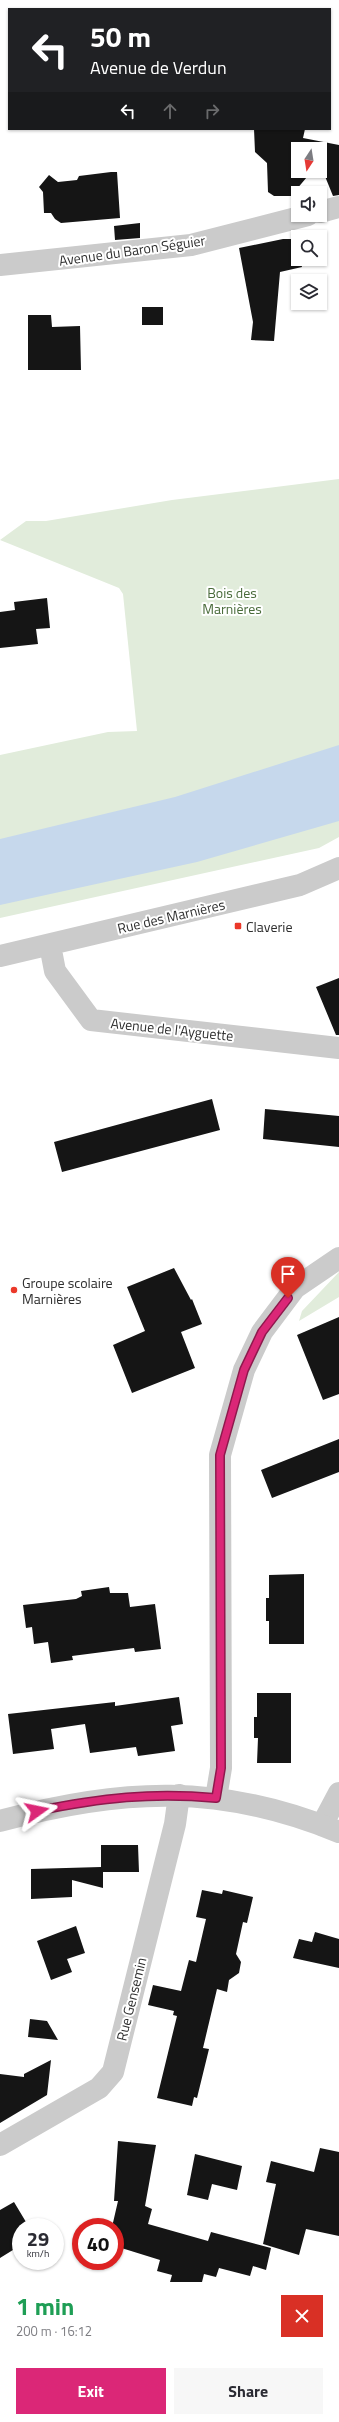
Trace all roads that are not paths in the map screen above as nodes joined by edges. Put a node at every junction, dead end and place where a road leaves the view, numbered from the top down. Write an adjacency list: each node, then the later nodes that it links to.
1 (339, 207): 2 (street)
2 (327, 210)
3 (291, 219): 4 (street, Avenue du Baron Séguier)
4 (0, 265)
5 (339, 868): 6 (street, Rue des Marnières)
6 (50, 945): 7 (street, Rue des Marnières); 8 (street, Avenue de l'Ayguette)
7 (0, 956)
8 (339, 1048)
9 (339, 1258): 12 (street)
10 (339, 1793): 14 (street)
11 (179, 1794): 12 (street); 13 (street); 15 (street, Rue Gensemin)
12 (216, 1798): 14 (street)
13 (0, 1821)
14 (330, 1829)
15 (0, 2145)

